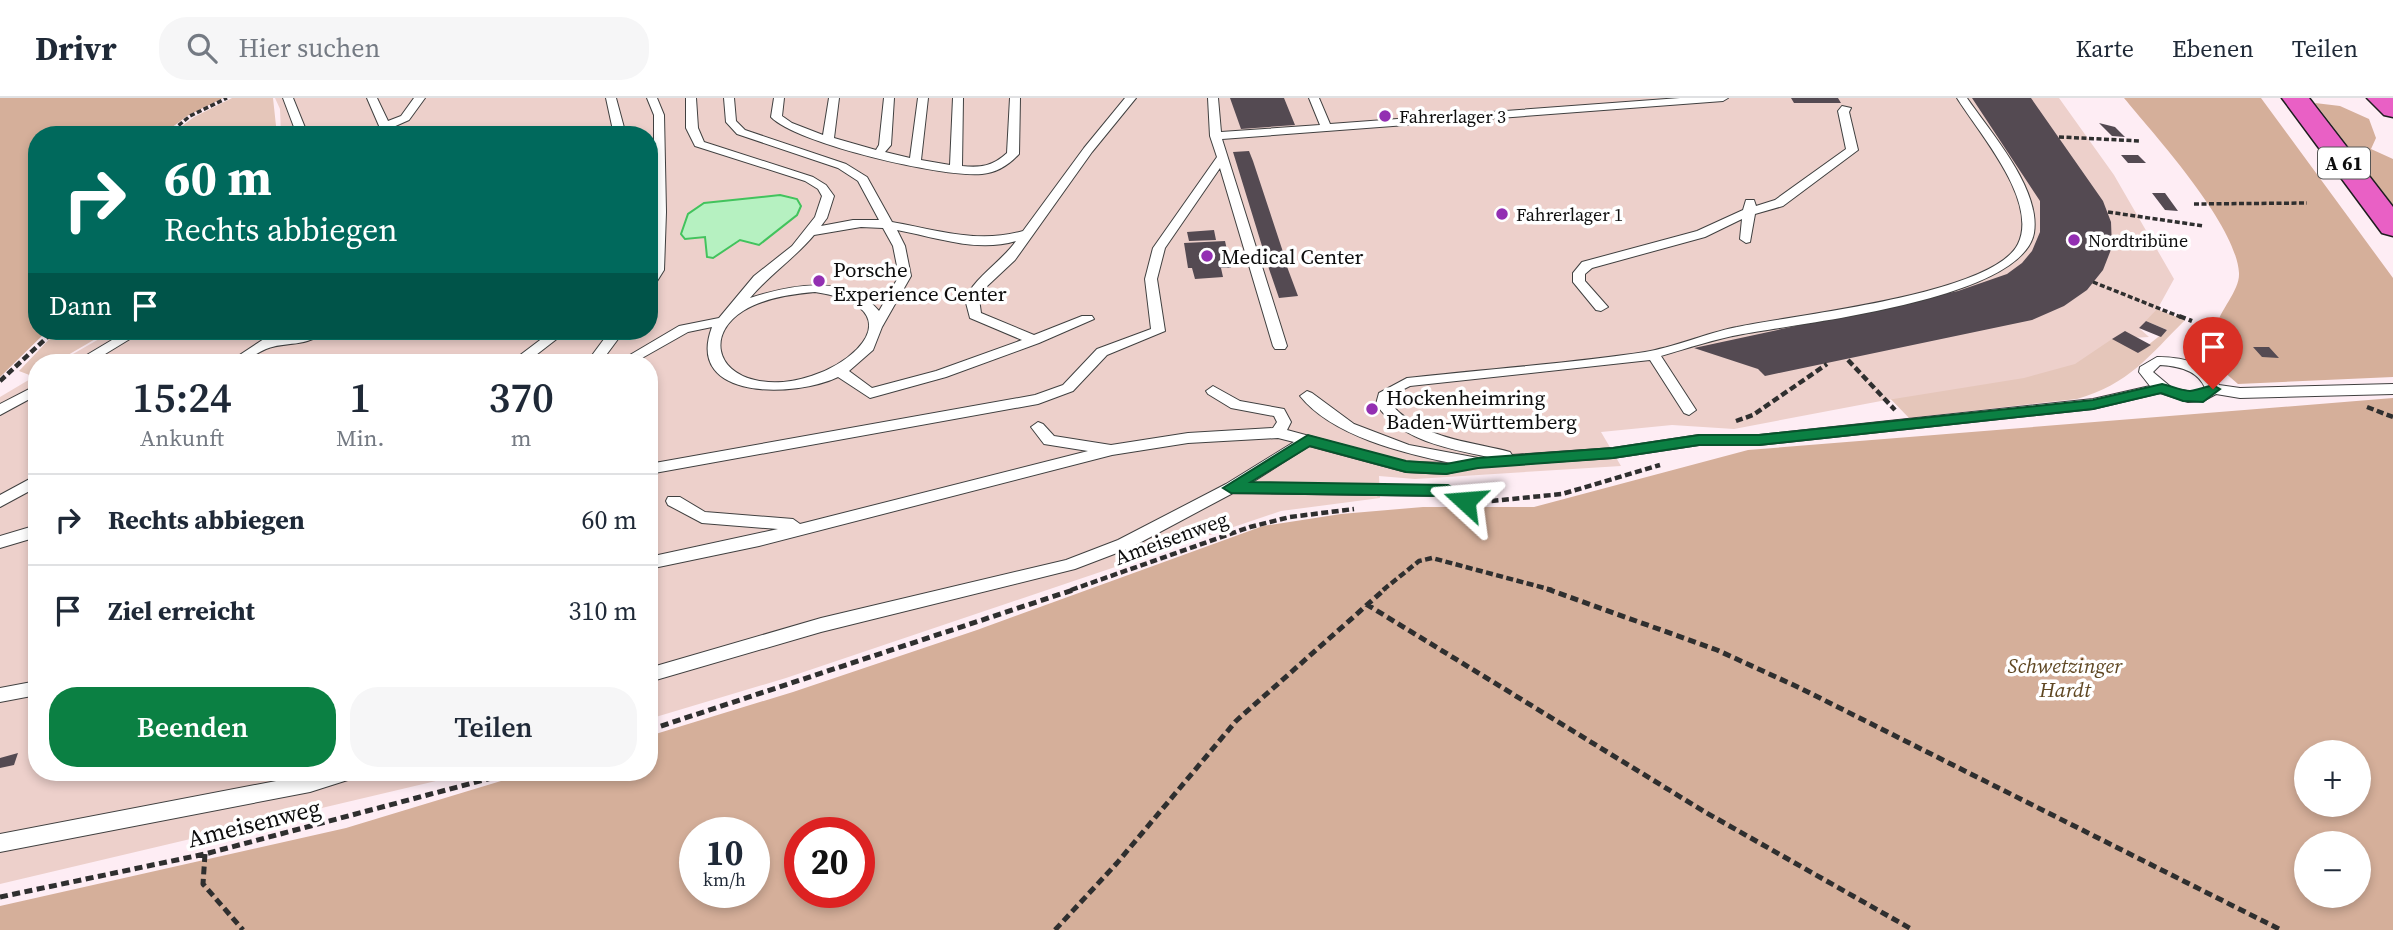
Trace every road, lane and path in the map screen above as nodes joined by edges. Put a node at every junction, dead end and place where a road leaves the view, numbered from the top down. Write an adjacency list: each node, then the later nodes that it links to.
1 (227, 98): 26 (path)
2 (288, 98): 27 (lane)
3 (372, 98): 28 (lane)
4 (420, 98): 29 (lane)
5 (611, 98): 30 (lane)
6 (652, 98): 50 (lane)
7 (691, 98): 47 (lane)
8 (729, 98): 44 (lane)
9 (779, 98): 34 (lane)
10 (834, 98): 34 (lane)
11 (889, 98): 36 (lane)
12 (923, 98): 38 (lane)
13 (958, 98): 39 (lane)
14 (1015, 98): 39 (lane)
15 (1130, 98): 48 (lane)
16 (1213, 98): 32 (lane)
17 (1314, 98): 31 (lane)
18 (1552, 98): 25 (lane)
19 (1962, 98): 71 (lane)
20 (2295, 98): 46 (highway, A 61)
21 (2380, 98): 24 (highway)
22 (1725, 101): 25 (lane)
23 (1846, 108): 42 (lane)
24 (2393, 109)
25 (1561, 111): 31 (lane)
26 (178, 126)
27 (299, 126)
28 (386, 126)
29 (395, 126)
30 (618, 126)
31 (1327, 128): 32 (lane)
32 (1216, 136): 37 (lane)
33 (2059, 137): 35 (path)
34 (828, 139): 36 (lane)
35 (2140, 141)
36 (879, 153): 38 (lane)
37 (1222, 157): 65 (lane); 94 (lane)
38 (915, 163): 39 (lane)
39 (956, 170)
40 (2306, 203): 41 (path)
41 (2194, 204)
42 (1750, 208): 49 (lane); 52 (lane)
43 (2108, 212): 45 (path)
44 (889, 225): 47 (lane); 48 (lane); 56 (lane)
45 (2204, 226)
46 (2393, 227)
47 (809, 232): 54 (lane)
48 (1027, 233): 62 (lane)
49 (1746, 239)
50 (658, 270)
51 (2093, 282): 55 (path)
52 (1601, 306)
53 (1087, 319): 62 (lane)
54 (724, 321): 56 (lane); 70 (lane); 75 (lane)
55 (2192, 321)
56 (877, 326): 75 (lane)
57 (44, 340): 66 (path)
58 (120, 340): 67 (lane)
59 (272, 340): 63 (lane)
60 (297, 340): 63 (lane)
61 (548, 340): 69 (lane)
62 (1034, 340): 75 (lane)
63 (266, 344): 68 (lane)
64 (1629, 344): 71 (lane)
65 (1280, 345)
66 (29, 354)
67 (96, 354)
68 (249, 354)
69 (529, 354)
70 (639, 354)
71 (1653, 354): 84 (lane); 91 (lane)
72 (28, 355): 76 (path)
73 (1848, 360): 85 (path)
74 (1827, 364): 89 (path)
75 (840, 371)
76 (0, 381)
77 (2162, 388): 78 (lane); 78 (lane); 85 (lane)
78 (2213, 389): 79 (lane)
79 (2393, 389)
80 (1213, 391): 87 (lane)
81 (28, 394): 83 (lane)
82 (1307, 396): 92 (lane)
83 (0, 410)
84 (1689, 410)
85 (1908, 424): 89 (lane)
86 (1038, 427): 90 (lane)
87 (1278, 433): 88 (lane); 90 (lane)
88 (1308, 440): 92 (lane); 96 (lane)
89 (1699, 440): 91 (lane)
90 (1112, 450): 101 (lane)
91 (1524, 461): 92 (lane)
92 (1478, 463)
93 (1667, 463): 98 (path)
94 (658, 467)
95 (28, 486): 99 (lane)
96 (1231, 488): 98 (lane); 106 (lane)
97 (674, 501): 101 (lane)
98 (1465, 501)
99 (0, 502)
100 (1361, 508): 109 (path, Ameisenweg)
101 (809, 526): 104 (lane)
102 (28, 534): 103 (lane)
103 (0, 542)
104 (658, 561)
105 (1366, 604): 116 (path); 117 (path); 118 (path)
106 (658, 672)
107 (28, 690): 108 (lane)
108 (0, 695)
109 (658, 727)
110 (317, 781): 112 (lane)
111 (480, 781): 113 (path, Ameisenweg)
112 (0, 843)
113 (205, 854): 114 (path, Ameisenweg); 115 (path)
114 (0, 897)
115 (243, 930)
116 (1055, 930)
117 (1913, 930)
118 (2281, 930)

